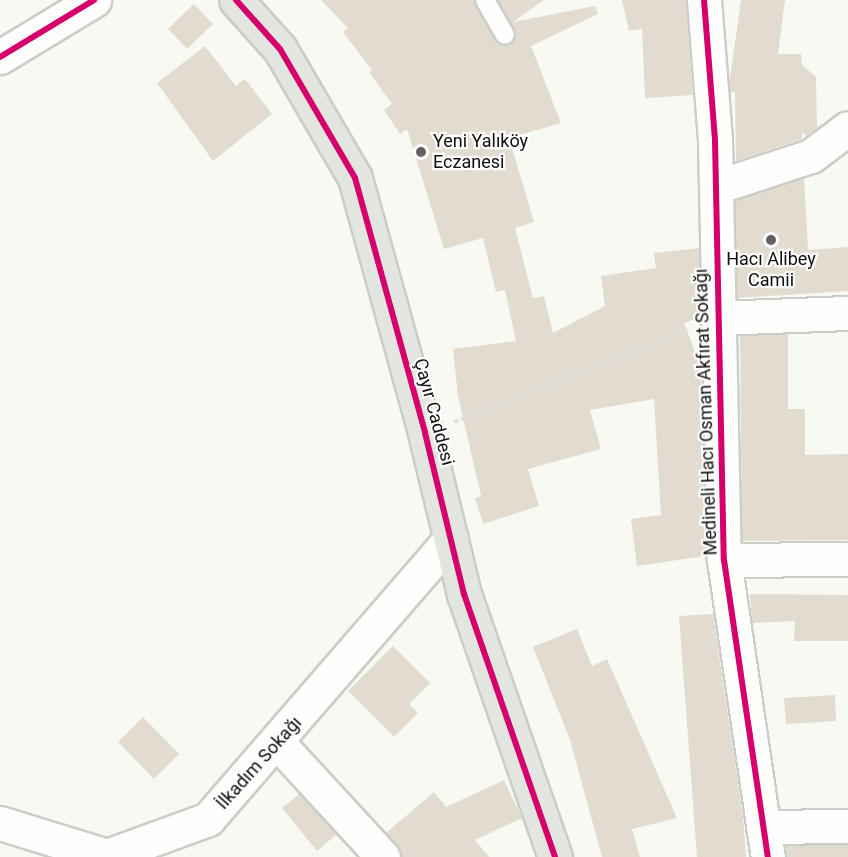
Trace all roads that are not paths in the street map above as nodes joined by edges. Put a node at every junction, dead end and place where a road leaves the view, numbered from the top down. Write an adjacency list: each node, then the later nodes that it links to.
1 (94, 0): 6 (street)
2 (236, 0): 11 (main road, Çayır Caddesi)
3 (485, 0): 5 (lane)
4 (704, 0): 8 (street, Medineli Hacı Osman Akfırat Sokağı)
5 (506, 35)
6 (0, 57)
7 (848, 128): 8 (street)
8 (716, 187): 10 (street, Medineli Hacı Osman Akfırat Sokağı)
9 (848, 313): 10 (street)
10 (717, 318): 13 (street, Medineli Hacı Osman Akfırat Sokağı)
11 (451, 538): 14 (street, İlkadım Sokağı); 19 (main road, Çayır Caddesi)
12 (848, 558): 13 (street)
13 (724, 560): 17 (street, Medineli Hacı Osman Akfırat Sokağı)
14 (278, 742): 15 (street, İlkadım Sokağı); 18 (street)
15 (0, 823)
16 (848, 826): 17 (street)
17 (766, 842)
18 (383, 857)
19 (555, 857)

